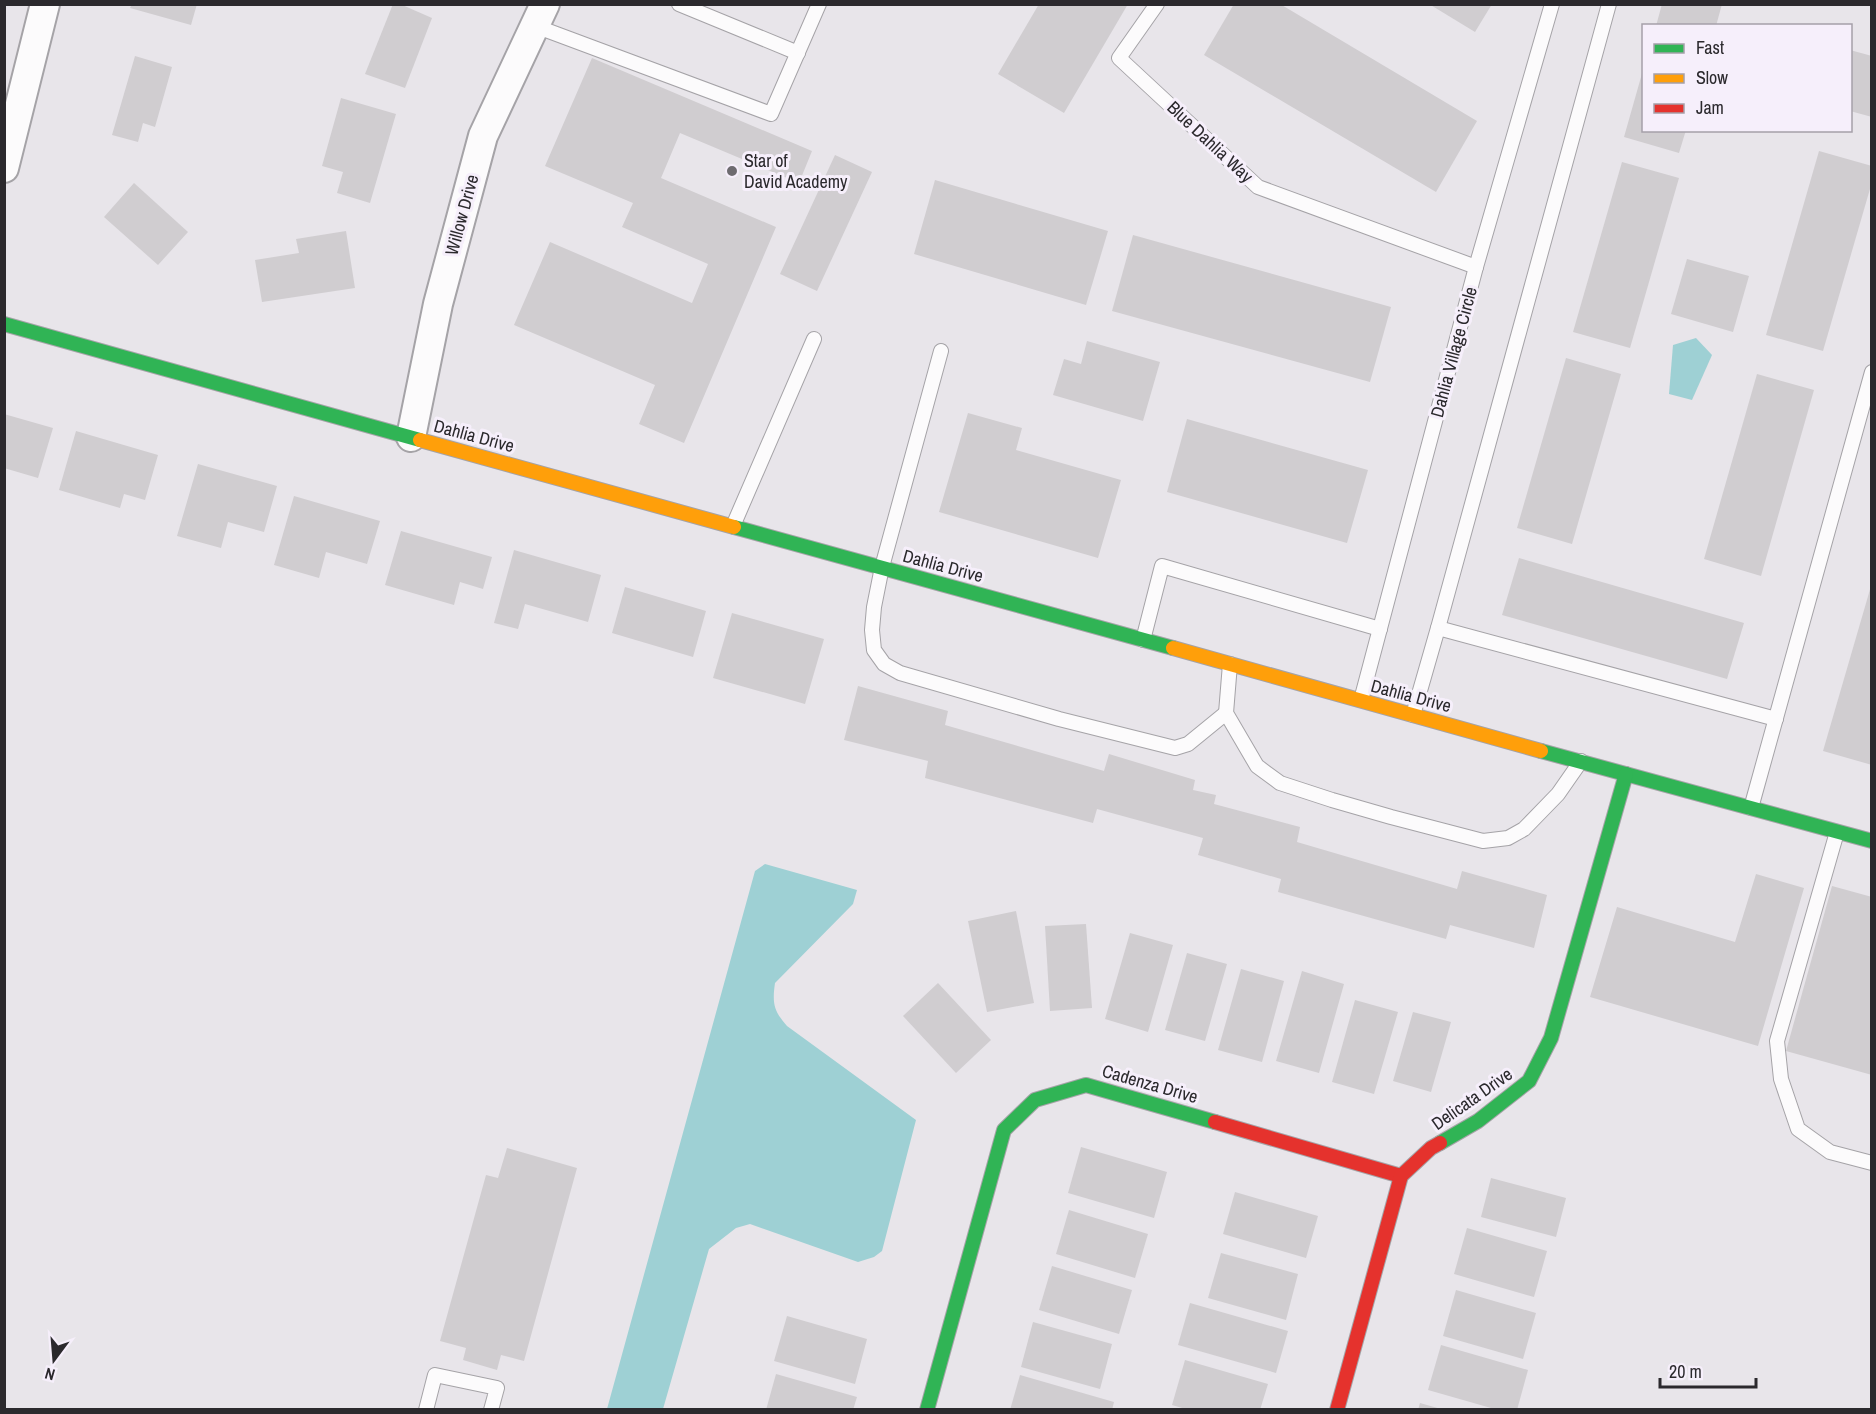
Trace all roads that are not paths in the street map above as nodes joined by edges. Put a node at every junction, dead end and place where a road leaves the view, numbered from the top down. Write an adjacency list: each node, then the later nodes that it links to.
1 (45, 4): 9 (street)
2 (679, 4): 8 (lane)
3 (819, 4): 8 (lane)
4 (1157, 4): 10 (lane, Blue Dahlia Way)
5 (1552, 4): 10 (lane, Dahlia Village Circle)
6 (1609, 4): 18 (lane)
7 (540, 15): 8 (lane); 15 (street, Willow Drive)
8 (798, 53)
9 (4, 168)
10 (1476, 267): 19 (lane, Dahlia Village Circle)
11 (4, 324): 15 (street, Dahlia Drive)
12 (814, 339): 16 (lane)
13 (940, 351): 17 (lane)
14 (1872, 372): 25 (lane)
15 (411, 437): 16 (street, Dahlia Drive)
16 (733, 526): 17 (street, Dahlia Drive)
17 (882, 567): 20 (street, Dahlia Drive); 23 (lane)
18 (1438, 628): 24 (lane); 25 (lane)
19 (1380, 629): 20 (lane); 22 (lane, Dahlia Village Circle)
20 (1143, 640): 21 (street, Dahlia Drive)
21 (1230, 664): 22 (street, Dahlia Drive); 23 (lane)
22 (1361, 700): 24 (street, Dahlia Drive)
23 (1226, 713): 26 (lane)
24 (1413, 715): 26 (street, Dahlia Drive)
25 (1776, 719): 28 (lane)
26 (1581, 761): 27 (street, Dahlia Drive)
27 (1626, 774): 28 (street, Dahlia Drive); 32 (street, Delicata Drive)
28 (1751, 808): 29 (street, Dahlia Drive)
29 (1838, 831): 30 (street, Dahlia Drive); 31 (lane)
30 (1872, 841)
31 (1872, 1163)
32 (1401, 1176): 35 (street, Cadenza Drive); 36 (street)
33 (426, 1410): 34 (lane)
34 (491, 1410)
35 (927, 1410)
36 (1337, 1410)

